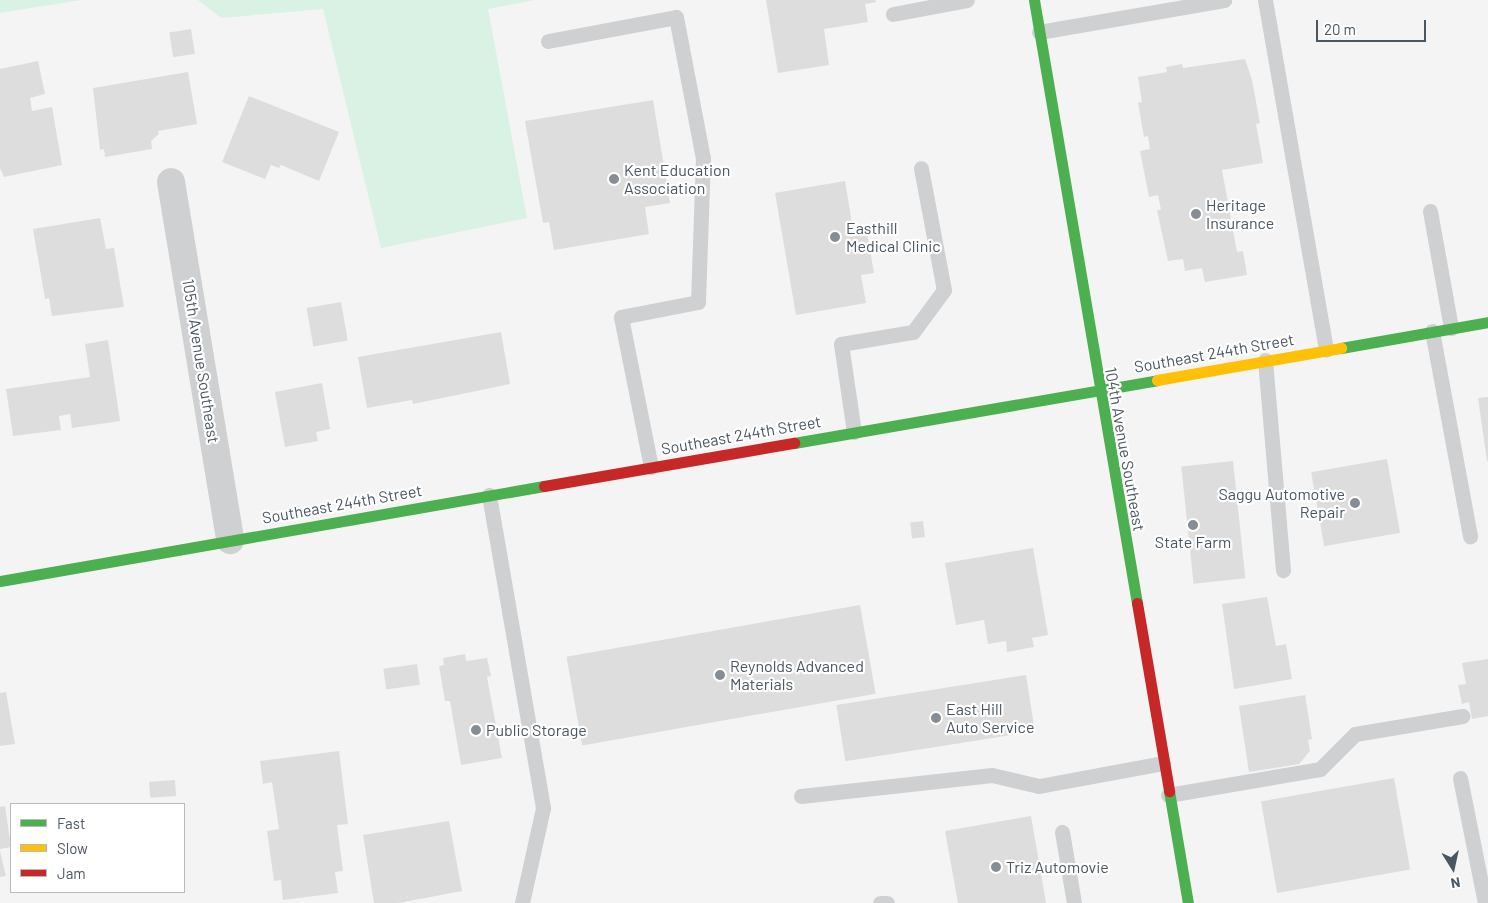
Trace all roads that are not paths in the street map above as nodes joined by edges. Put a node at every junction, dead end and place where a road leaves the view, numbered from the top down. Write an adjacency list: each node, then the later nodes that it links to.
1 (967, 0): 5 (lane)
2 (1034, 0): 6 (street, 104th Avenue Southeast)
3 (1224, 0): 6 (lane)
4 (1266, 0): 14 (lane)
5 (893, 14)
6 (1039, 32): 16 (street, 104th Avenue Southeast)
7 (548, 41): 18 (lane)
8 (921, 168): 17 (lane)
9 (171, 182): 21 (street, 105th Avenue Southeast)
10 (1430, 212): 12 (lane)
11 (1488, 322): 12 (street, Southeast 244th Street)
12 (1450, 328): 13 (street, Southeast 244th Street)
13 (1432, 332): 14 (street, Southeast 244th Street); 20 (lane)
14 (1326, 350): 15 (street, Southeast 244th Street)
15 (1265, 360): 16 (street, Southeast 244th Street); 22 (lane)
16 (1099, 390): 17 (street, Southeast 244th Street); 25 (street, 104th Avenue Southeast)
17 (854, 432): 18 (street, Southeast 244th Street)
18 (651, 467): 19 (street, Southeast 244th Street)
19 (489, 495): 21 (street, Southeast 244th Street); 30 (lane)
20 (1470, 537)
21 (230, 540): 23 (street, Southeast 244th Street)
22 (1283, 570)
23 (0, 581)
24 (1463, 716): 28 (lane)
25 (1163, 763): 27 (lane); 28 (street, 104th Avenue Southeast)
26 (1460, 778): 35 (lane)
27 (801, 796)
28 (1168, 796): 34 (street, 104th Avenue Southeast)
29 (1062, 832): 33 (lane)
30 (522, 903)
31 (880, 903): 32 (lane)
32 (886, 903)
33 (1074, 903)
34 (1188, 903)
35 (1485, 903)

